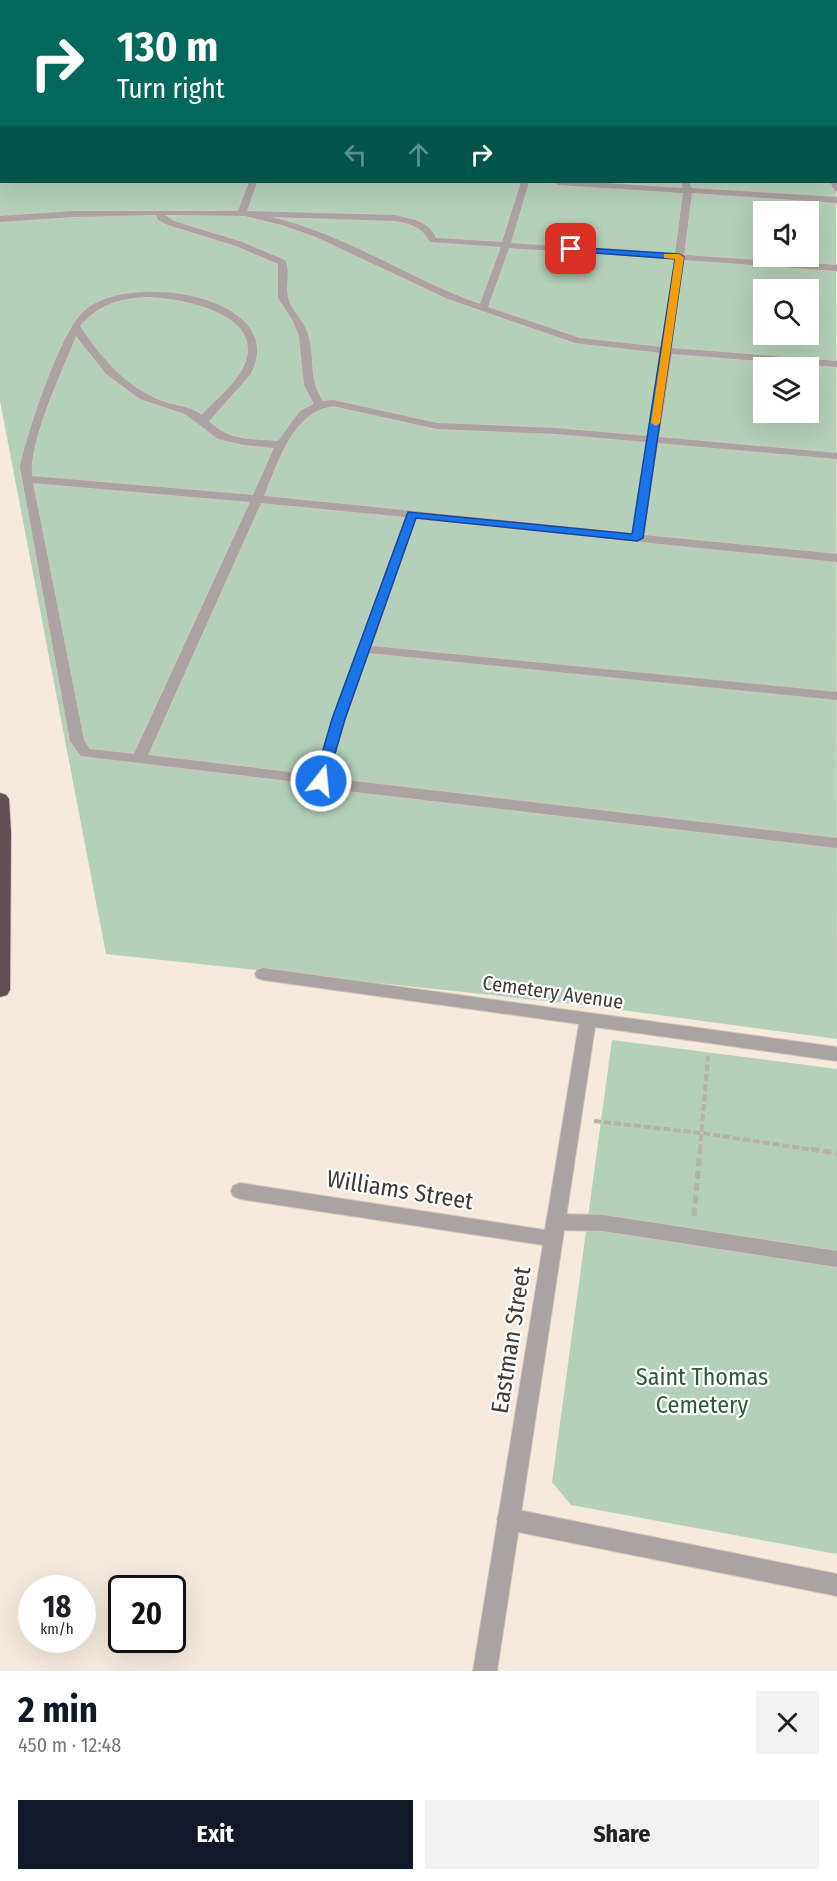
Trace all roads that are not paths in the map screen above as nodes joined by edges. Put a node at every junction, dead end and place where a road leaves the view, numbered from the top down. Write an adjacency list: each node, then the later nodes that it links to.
1 (253, 183): 7 (street)
2 (525, 183): 11 (street)
3 (590, 183): 4 (street)
4 (687, 186): 5 (street); 12 (street)
5 (837, 200)
6 (159, 213): 7 (street); 9 (street); 18 (street)
7 (242, 213): 8 (street); 10 (street)
8 (298, 214): 10 (street); 11 (street)
9 (0, 219)
10 (285, 223): 14 (street)
11 (506, 245): 12 (street); 14 (street)
12 (679, 257): 13 (street); 16 (street)
13 (837, 268)
14 (483, 309): 16 (street)
15 (75, 326): 19 (street); 19 (street); 23 (street)
16 (667, 351): 17 (street); 20 (street)
17 (837, 364)
18 (320, 405): 20 (street); 21 (street)
19 (204, 420): 21 (street)
20 (653, 439): 22 (street); 26 (street)
21 (281, 445): 24 (street)
22 (837, 456)
23 (27, 479): 24 (street); 30 (street)
24 (259, 499): 25 (street); 30 (street)
25 (412, 514): 26 (street); 28 (street)
26 (637, 538): 27 (street)
27 (837, 558)
28 (364, 649): 29 (street); 31 (street)
29 (837, 696)
30 (139, 759): 31 (street)
31 (321, 781): 33 (street)
32 (0, 799): 35 (highway)
33 (837, 843)
34 (263, 974): 36 (street, Cemetery Avenue)
35 (0, 990)
36 (588, 1018): 37 (street, Cemetery Avenue); 39 (street, Eastman Street)
37 (837, 1054)
38 (240, 1191): 39 (street, Williams Street)
39 (554, 1231): 40 (street, Williams Street); 41 (street, Eastman Street)
40 (837, 1259)
41 (508, 1519): 42 (street); 43 (street, Eastman Street)
42 (837, 1585)
43 (485, 1671)

